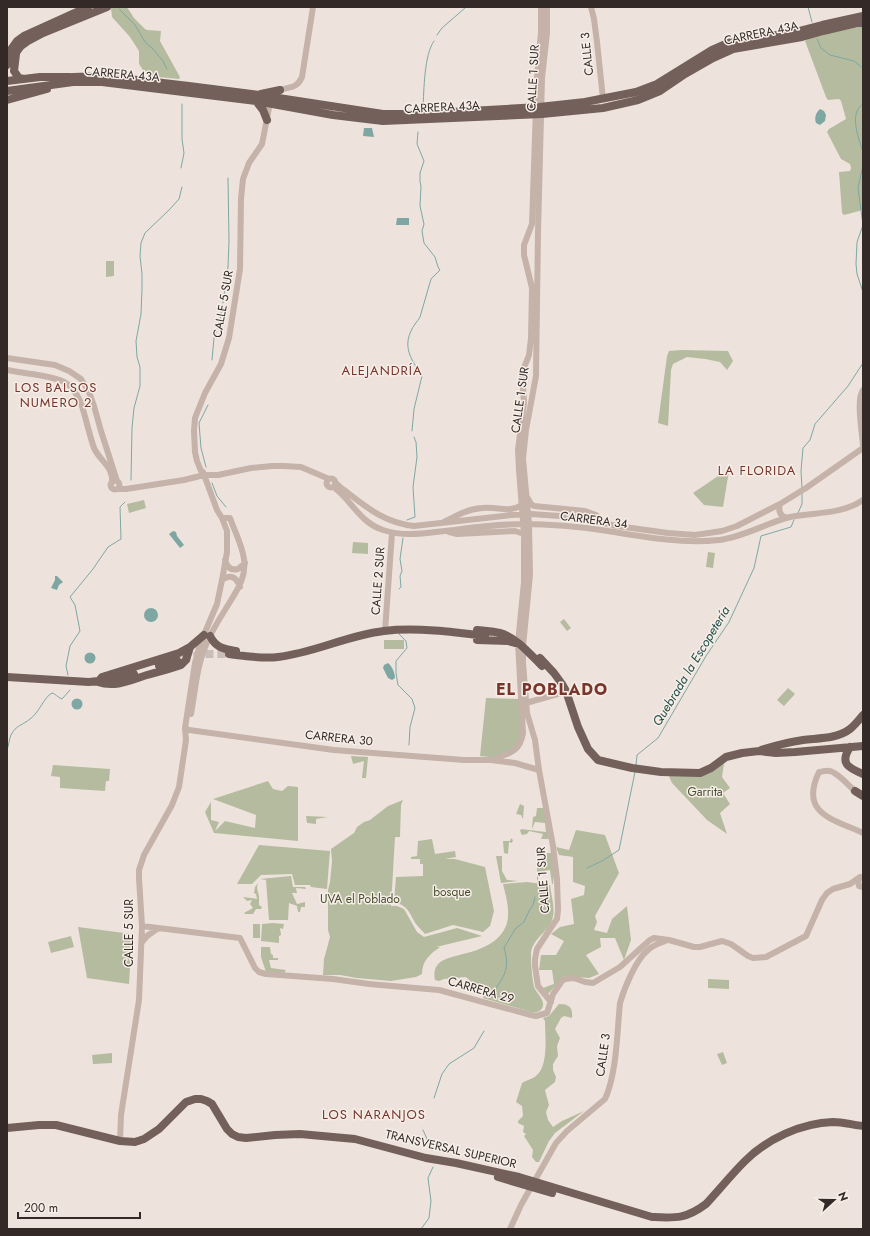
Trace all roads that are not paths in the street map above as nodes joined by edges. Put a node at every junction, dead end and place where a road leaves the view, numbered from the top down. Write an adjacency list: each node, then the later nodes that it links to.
1 (88, 7): 10 (main road)
2 (107, 7): 9 (main road)
3 (313, 7): 19 (street)
4 (541, 7): 24 (street, CALLE 1 SUR)
5 (546, 7): 24 (street, CALLE 1 SUR)
6 (590, 7): 22 (street, CALLE 3)
7 (863, 16): 22 (main road, CARRERA 43A)
8 (863, 23): 24 (main road, CARRERA 43A)
9 (16, 51): 11 (main road); 13 (main road)
10 (7, 55)
11 (7, 65)
12 (70, 77): 13 (main road); 15 (main road, CARRERA 43A); 20 (main road, CARRERA 43A)
13 (25, 79): 14 (main road)
14 (7, 81)
15 (44, 83): 16 (main road, CARRERA 43A); 17 (main road, CARRERA 43A); 18 (main road, CARRERA 43A)
16 (62, 83): 20 (main road, CARRERA 43A); 21 (main road)
17 (7, 86)
18 (7, 90)
19 (280, 90): 20 (main road); 23 (street)
20 (257, 98): 23 (main road, CARRERA 43A); 25 (main road)
21 (9, 99)
22 (603, 99): 24 (main road, CARRERA 43A)
23 (272, 101): 24 (main road, CARRERA 43A); 25 (street, CALLE 5 SUR)
24 (539, 111): 26 (street, CALLE 1 SUR); 27 (street, CALLE 1 SUR)
25 (267, 120): 35 (street, CALLE 5 SUR)
26 (524, 255): 27 (street); 30 (street, CALLE 1 SUR)
27 (537, 256): 31 (street, CALLE 1 SUR)
28 (7, 358): 36 (street)
29 (7, 370): 36 (street)
30 (522, 373): 31 (street); 41 (street, CALLE 1 SUR)
31 (536, 376): 38 (street, CALLE 1 SUR)
32 (863, 390): 33 (street)
33 (863, 445)
34 (863, 448): 40 (street, CARRERA 34)
35 (205, 478): 36 (street); 37 (street); 44 (street, CALLE 5 SUR)
36 (116, 484)
37 (334, 484): 47 (street, CARRERA 34); 51 (street, CARRERA 34)
38 (527, 496): 48 (street); 61 (street, CALLE 1 SUR)
39 (863, 500): 45 (street, CARRERA 34)
40 (780, 504): 42 (street, CARRERA 34); 45 (street)
41 (522, 505): 43 (street); 52 (street, CALLE 1 SUR)
42 (770, 509): 46 (street); 48 (street, CARRERA 34)
43 (509, 510): 47 (street); 50 (street)
44 (222, 518): 53 (street, CALLE 5 SUR); 54 (street, CALLE 5 SUR)
45 (789, 518): 46 (street, CARRERA 34)
46 (779, 520): 49 (street, CARRERA 34)
47 (441, 523): 48 (street, CARRERA 34)
48 (603, 523)
49 (441, 531): 50 (street); 51 (street, CARRERA 34)
50 (515, 531): 52 (street)
51 (392, 532): 57 (street, CALLE 2 SUR)
52 (524, 534): 61 (street, CALLE 1 SUR)
53 (225, 560): 54 (street); 55 (street, CALLE 5 SUR)
54 (245, 563): 56 (street, CALLE 5 SUR)
55 (222, 580): 56 (street); 59 (street, CALLE 5 SUR)
56 (240, 587): 59 (street, CALLE 5 SUR)
57 (385, 630): 58 (main road); 64 (main road)
58 (419, 630): 60 (main road); 61 (main road); 61 (main road)
59 (207, 636): 62 (main road); 64 (main road); 73 (street, CALLE 5 SUR)
60 (485, 636)
61 (520, 645): 69 (main road); 70 (street, CALLE 1 SUR); 75 (street, CALLE 1 SUR)
62 (190, 647): 68 (main road); 68 (main road)
63 (229, 654): 64 (main road)
64 (290, 655)
65 (540, 658): 72 (main road)
66 (177, 660): 68 (main road)
67 (7, 677): 68 (main road)
68 (98, 682)
69 (561, 693): 70 (street); 72 (main road)
70 (526, 703): 74 (street, CALLE 1 SUR)
71 (863, 715): 78 (main road)
72 (575, 718): 78 (main road)
73 (187, 731): 81 (street, CARRERA 30); 92 (street, CALLE 5 SUR)
74 (534, 735): 75 (street); 80 (street, CALLE 1 SUR)
75 (522, 737): 79 (street, CALLE 1 SUR)
76 (863, 746): 77 (main road)
77 (851, 747): 78 (main road); 85 (main road)
78 (759, 751)
79 (513, 752): 81 (street, CARRERA 30); 82 (street)
80 (538, 756): 83 (street); 84 (street, CALLE 1 SUR)
81 (491, 760): 82 (street, CARRERA 30)
82 (515, 763): 83 (street)
83 (527, 766): 84 (street)
84 (538, 770): 99 (street, CALLE 1 SUR)
85 (863, 774)
86 (859, 792): 87 (main road); 88 (street)
87 (863, 796)
88 (863, 833)
89 (862, 875): 90 (street); 91 (street)
90 (850, 884): 91 (street); 96 (street)
91 (861, 887)
92 (142, 914): 93 (street, CALLE 5 SUR); 94 (street)
93 (142, 926): 94 (street); 97 (street, CALLE 5 SUR)
94 (157, 929): 97 (street); 99 (street, CARRERA 29)
95 (654, 938): 96 (street); 98 (street); 99 (street, CARRERA 29)
96 (669, 940): 98 (street, CALLE 3)
97 (142, 942): 102 (street, CALLE 5 SUR)
98 (656, 946): 104 (street, CALLE 3)
99 (550, 1002)
100 (863, 1126): 105 (main road, TRANSVERSAL SUPERIOR)
101 (7, 1128): 102 (main road, TRANSVERSAL SUPERIOR)
102 (120, 1141): 103 (main road, TRANSVERSAL SUPERIOR)
103 (427, 1159): 104 (main road); 105 (main road, TRANSVERSAL SUPERIOR)
104 (531, 1187): 105 (main road); 106 (street, CALLE 3)
105 (624, 1208)
106 (510, 1229)

